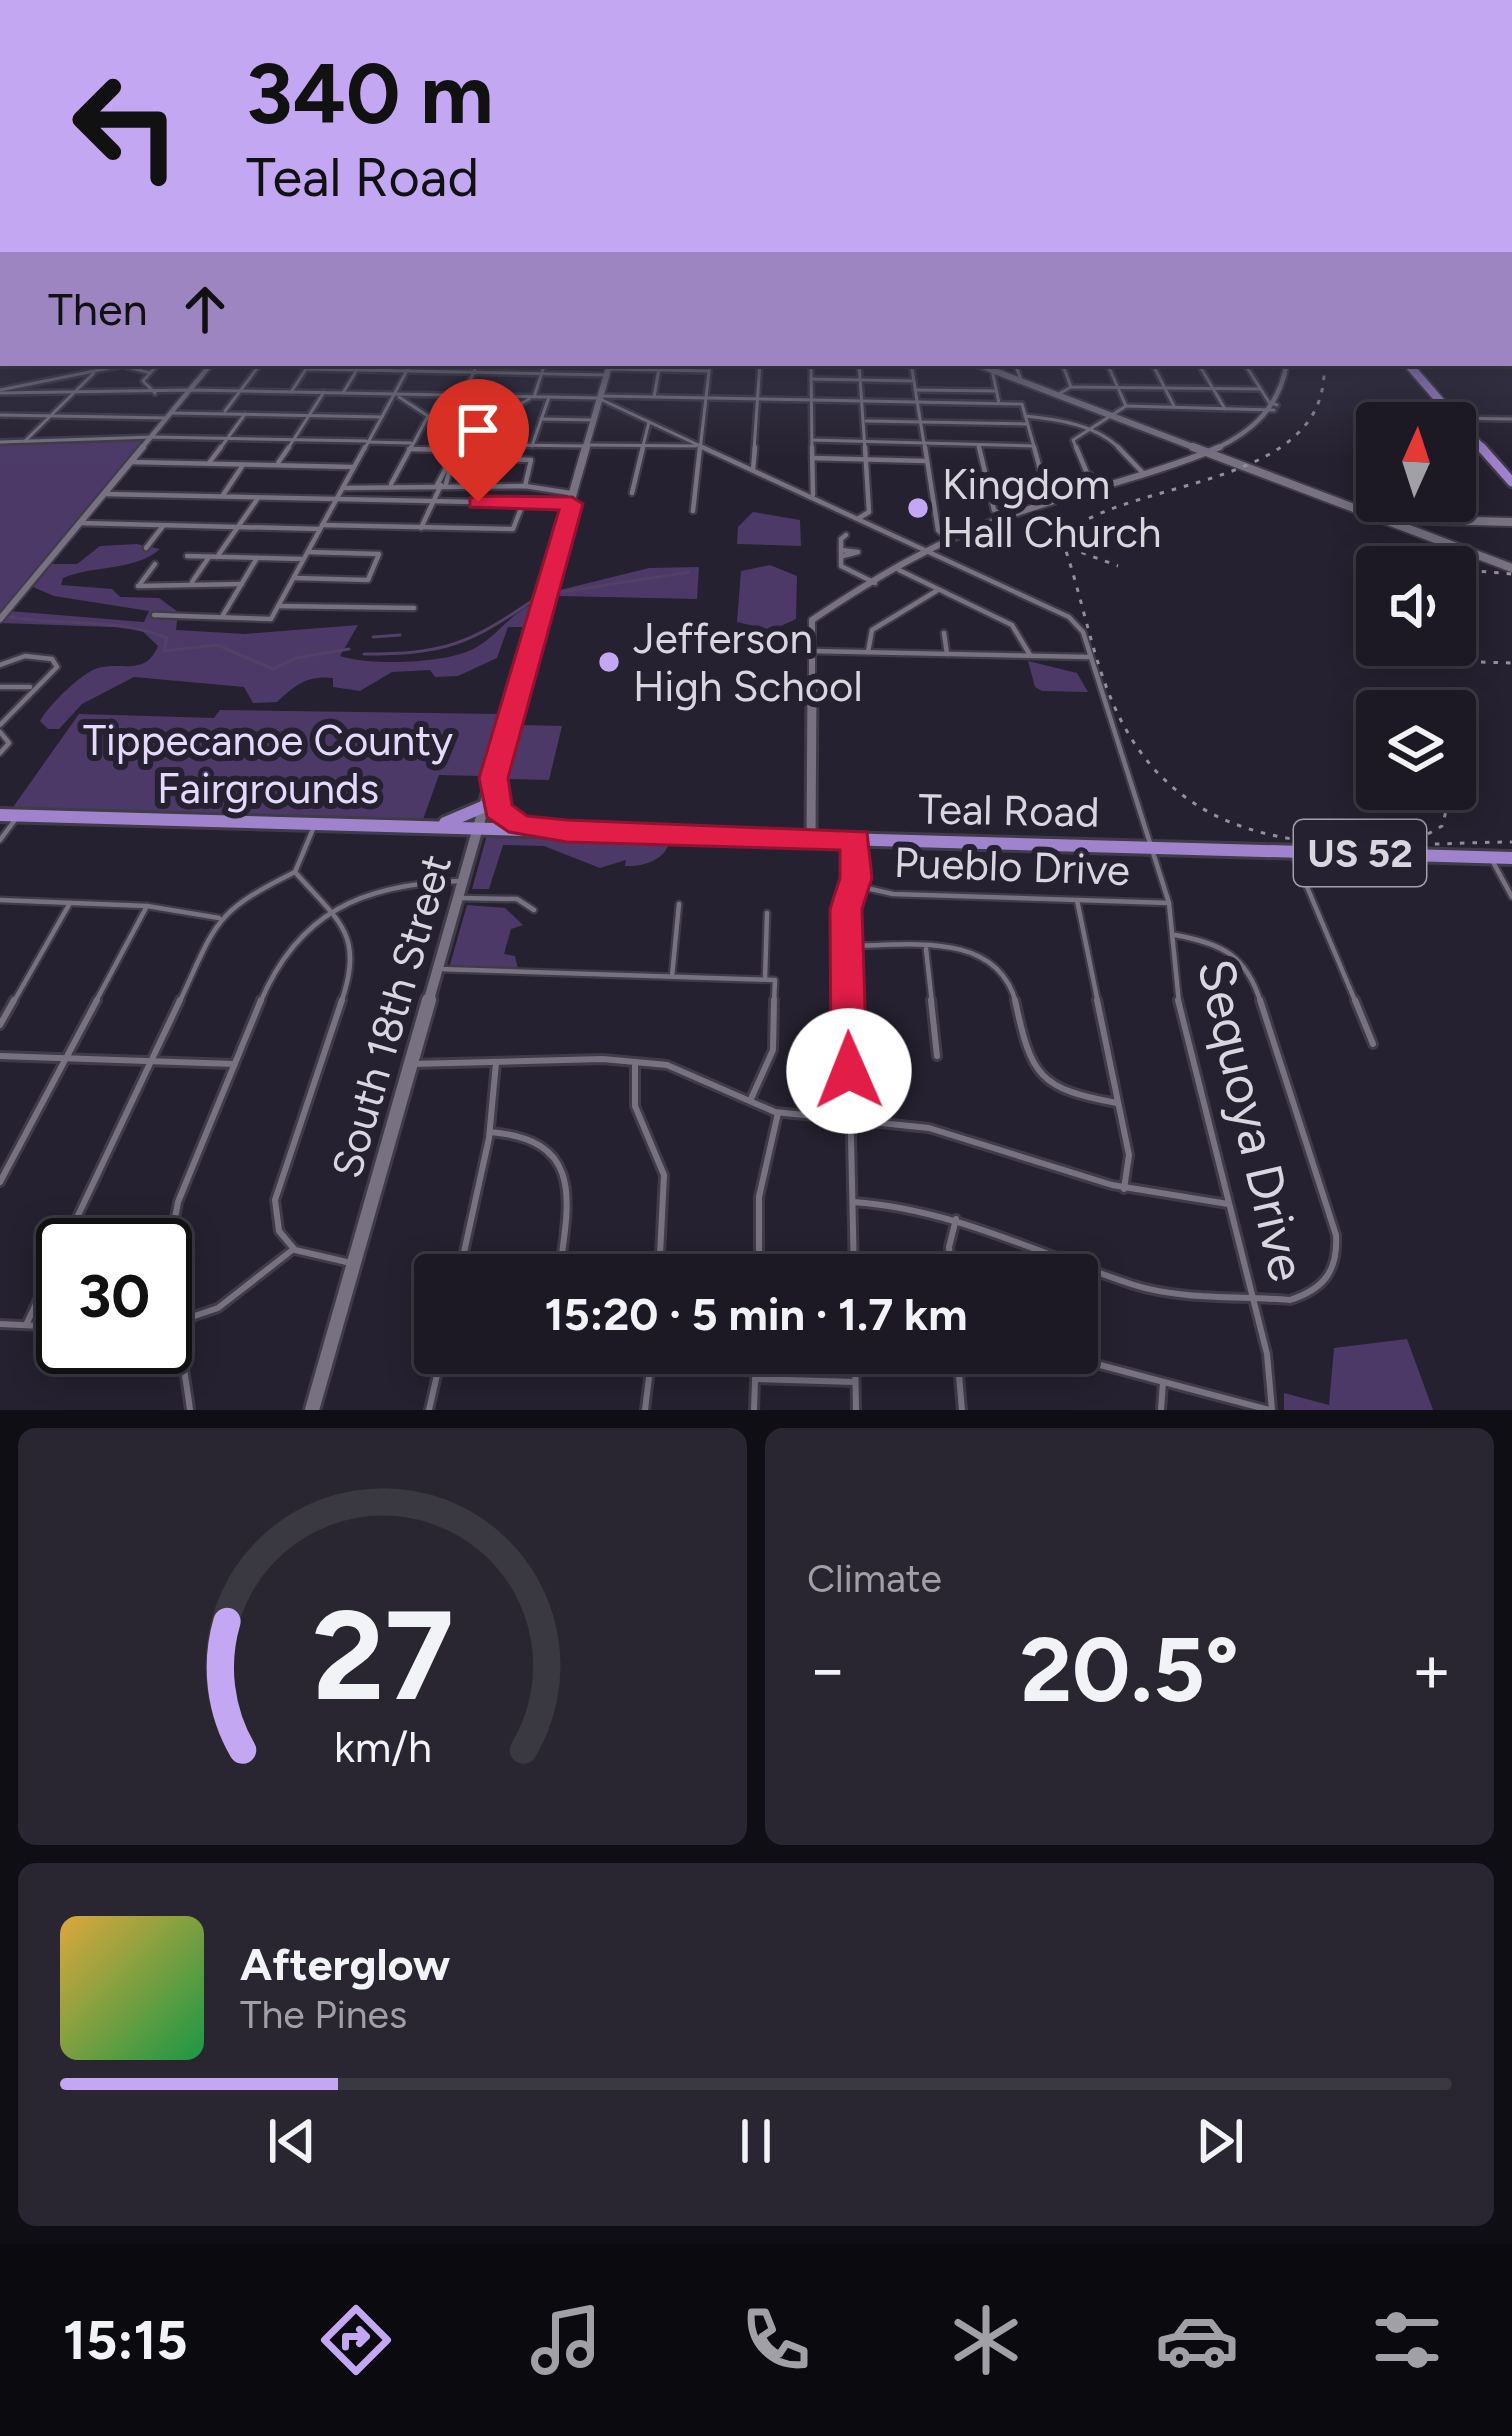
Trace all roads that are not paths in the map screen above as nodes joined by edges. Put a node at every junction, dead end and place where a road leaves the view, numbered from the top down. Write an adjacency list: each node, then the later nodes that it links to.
1 (125, 366): 25 (street)
2 (156, 366): 33 (street)
3 (210, 366): 45 (street)
4 (259, 366): 48 (street)
5 (308, 366): 26 (street)
6 (360, 366): 28 (street)
7 (409, 366): 30 (street)
8 (477, 366): 34 (street)
9 (544, 366): 35 (street)
10 (659, 366): 27 (street); 31 (street); 61 (street)
11 (710, 366): 31 (street)
12 (760, 366): 63 (street)
13 (811, 366): 36 (street)
14 (860, 366): 37 (street)
15 (912, 366): 38 (street)
16 (982, 366): 29 (main road)
17 (1017, 366): 39 (street)
18 (1063, 366): 40 (street)
19 (1108, 366): 41 (street)
20 (1154, 366): 42 (street)
21 (1200, 366): 43 (street)
22 (1246, 366): 44 (street)
23 (1287, 366): 72 (street)
24 (1406, 366): 67 (main road)
25 (122, 367): 32 (street); 33 (street)
26 (306, 369): 28 (street); 50 (street)
27 (608, 369): 35 (street); 60 (main road, South 18th Street)
28 (357, 370): 30 (street); 53 (street)
29 (992, 370): 39 (main road); 49 (street)
30 (406, 371): 34 (street); 55 (street)
31 (709, 371): 62 (street)
32 (94, 373): 47 (street); 54 (street)
33 (150, 373): 52 (street)
34 (474, 373): 35 (street); 56 (street)
35 (542, 374): 58 (street)
36 (811, 379): 37 (street); 64 (street)
37 (861, 380): 38 (street); 65 (street)
38 (914, 381): 46 (street)
39 (1021, 381): 57 (main road)
40 (1071, 387): 41 (street); 57 (street)
41 (1117, 387): 42 (street); 70 (street)
42 (1165, 388): 43 (street); 71 (street)
43 (1213, 388): 44 (street); 73 (street)
44 (1261, 389): 72 (street)
45 (190, 390): 48 (street); 52 (street); 79 (street)
46 (915, 390): 49 (street); 66 (street)
47 (0, 391): 54 (street)
48 (240, 391): 50 (street); 74 (street)
49 (996, 391): 69 (street)
50 (291, 392): 51 (street)
51 (323, 392): 53 (street); 80 (street)
52 (155, 393): 54 (street)
53 (343, 393): 55 (street)
54 (74, 394): 78 (street)
55 (394, 394): 56 (street); 81 (street); 83 (street)
56 (463, 395): 58 (street)
57 (1058, 395): 77 (main road)
58 (533, 397): 59 (street); 68 (street)
59 (549, 397): 60 (street); 85 (street)
60 (601, 397): 61 (street); 87 (main road, South 18th Street); 90 (street)
61 (653, 397): 62 (street)
62 (706, 398): 63 (street); 105 (street)
63 (758, 398): 64 (street); 126 (street)
64 (812, 399): 65 (street); 98 (street)
65 (864, 400): 66 (street); 89 (street)
66 (917, 401): 69 (street); 91 (street)
67 (1436, 402)
68 (522, 403): 84 (street); 104 (street)
69 (999, 403): 82 (street)
70 (1126, 406): 71 (street); 77 (street)
71 (1174, 408): 73 (street)
72 (1276, 408): 73 (street); 115 (street)
73 (1225, 409)
74 (223, 414): 75 (street); 79 (street)
75 (244, 414): 80 (street); 95 (street)
76 (0, 415): 78 (street)
77 (1110, 415): 93 (street); 115 (main road)
78 (51, 416): 79 (street); 102 (street)
79 (169, 416): 94 (street)
80 (308, 416): 83 (street); 97 (street)
81 (428, 416): 84 (street); 96 (street); 108 (street)
82 (1025, 416): 92 (street); 93 (street)
83 (382, 417): 100 (street)
84 (498, 417): 96 (street)
85 (541, 419): 87 (street); 109 (street)
86 (1512, 419): 88 (street)
87 (594, 420): 110 (main road, South 18th Street)
88 (1476, 420)
89 (866, 421): 91 (street); 101 (street)
90 (649, 422): 105 (street); 111 (street)
91 (920, 422): 92 (street); 103 (street)
92 (1027, 424): 112 (street)
93 (1084, 429): 127 (street); 131 (street)
94 (152, 437): 95 (street); 102 (street); 121 (street)
95 (226, 438): 97 (street); 122 (street)
96 (461, 438): 114 (street)
97 (294, 440): 100 (street); 124 (street)
98 (812, 440): 101 (street); 118 (street)
99 (0, 442): 102 (street)
100 (369, 442): 108 (street); 125 (street)
101 (867, 442): 103 (street); 119 (street)
102 (23, 443)
103 (925, 443): 106 (street); 120 (street)
104 (507, 445): 109 (street); 117 (street)
105 (699, 445): 111 (street); 126 (street); 146 (street)
106 (979, 445): 112 (street); 147 (street)
107 (1476, 445): 128 (main road)
108 (411, 446): 114 (street); 129 (street)
109 (532, 446): 110 (street)
110 (588, 446): 111 (street); 141 (main road, South 18th Street)
111 (644, 446): 135 (street)
112 (1034, 446): 143 (street)
113 (1476, 449): 134 (main road)
114 (456, 450): 116 (street)
115 (1210, 452): 127 (street); 145 (main road)
116 (453, 458): 117 (street); 130 (street)
117 (502, 458): 132 (street)
118 (812, 458): 119 (street); 139 (street)
119 (868, 460): 120 (street); 148 (street)
120 (928, 461): 158 (street)
121 (131, 462): 122 (street); 136 (street)
122 (208, 464): 123 (street)
123 (244, 465): 124 (street); 137 (street)
124 (276, 465): 125 (street)
125 (354, 467): 133 (street)
126 (753, 470): 139 (street)
127 (1144, 474): 131 (street)
128 (1512, 482)
129 (391, 484): 130 (street); 133 (street)
130 (441, 485): 132 (street); 142 (street)
131 (1104, 485): 143 (street)
132 (525, 486): 141 (street)
133 (343, 488): 140 (street)
134 (1512, 492)
135 (632, 493)
136 (105, 494): 137 (street); 152 (street)
137 (222, 497): 138 (street)
138 (258, 497): 140 (street); 155 (street)
139 (813, 497): 148 (street)
140 (337, 499): 142 (street); 154 (street)
141 (573, 499): 144 (street); 193 (main road, South 18th Street)
142 (434, 501): 144 (street); 156 (street)
143 (1049, 502): 147 (street)
144 (523, 503): 156 (street)
145 (1356, 508)
146 (693, 511)
147 (1003, 517): 158 (street)
148 (859, 518): 161 (street)
149 (1476, 521): 151 (main road)
150 (1392, 522): 168 (main road)
151 (1512, 522)
152 (80, 523): 153 (street); 179 (street)
153 (164, 526): 155 (street); 159 (street)
154 (321, 527): 155 (street); 156 (street); 160 (street)
155 (236, 528): 164 (street)
156 (422, 528)
157 (846, 535): 172 (street)
158 (952, 542): 161 (street)
159 (146, 548)
160 (308, 552): 166 (street); 170 (street)
161 (932, 552): 169 (street); 185 (street, Sequoya Drive)
162 (187, 556): 163 (street)
163 (208, 556): 164 (street); 171 (street)
164 (217, 557): 165 (street)
165 (257, 558): 166 (street); 173 (street)
166 (304, 559): 170 (street)
167 (154, 564): 171 (street)
168 (1512, 568)
169 (899, 571): 172 (street); 174 (street)
170 (294, 578): 175 (street)
171 (191, 582): 173 (street)
172 (875, 583): 181 (street)
173 (242, 584): 178 (street)
174 (938, 590): 182 (street); 184 (street)
175 (278, 606): 176 (street); 178 (street)
176 (414, 608)
177 (154, 616): 178 (street)
178 (222, 617)
179 (0, 619)
180 (944, 633): 183 (street)
181 (812, 651): 182 (street); 190 (street)
182 (868, 652): 183 (street)
183 (947, 654): 184 (street)
184 (1030, 656): 185 (street)
185 (1091, 657): 204 (street, Sequoya Drive)
186 (0, 665): 188 (street)
187 (0, 687): 188 (street)
188 (31, 687): 191 (street)
189 (851, 694): 190 (street)
190 (812, 699): 201 (street)
191 (0, 728): 192 (street)
192 (0, 753)
193 (494, 778): 194 (main road, South 18th Street); 200 (main road)
194 (485, 806): 198 (main road); 199 (main road, South 18th Street)
195 (0, 814): 196 (main road, Teal Road / US 52)
196 (19, 815): 197 (main road, Teal Road / US 52); 203 (street)
197 (315, 824): 198 (main road, Teal Road / US 52); 208 (street)
198 (400, 826): 199 (main road, Teal Road / US 52)
199 (480, 829): 200 (main road, Teal Road / US 52); 209 (main road, South 18th Street)
200 (567, 831): 201 (main road, Teal Road / US 52)
201 (811, 838): 202 (main road, Teal Road / US 52)
202 (856, 839): 204 (main road, Teal Road / US 52); 210 (street)
203 (0, 840)
204 (1153, 846): 205 (main road, Teal Road / US 52); 216 (street, Sequoya Drive)
205 (1291, 851): 206 (main road, Teal Road / US 52); 230 (street)
206 (1490, 857): 207 (main road, Teal Road / US 52); 211 (street)
207 (1512, 858)
208 (295, 872): 220 (street); 222 (street)
209 (464, 881): 212 (main road, South 18th Street); 220 (street)
210 (853, 886): 214 (street, Pueblo Drive); 224 (street)
211 (1512, 897)
212 (460, 898): 219 (street); 226 (main road, South 18th Street)
213 (0, 900): 215 (street)
214 (1077, 900): 216 (street, Pueblo Drive); 240 (street)
215 (70, 903): 218 (street); 229 (street)
216 (1169, 903): 223 (street, Sequoya Drive)
217 (679, 904): 227 (street)
218 (148, 906): 222 (street); 233 (street)
219 (534, 910)
220 (332, 913): 237 (street); 251 (street)
221 (767, 913): 228 (street)
222 (219, 918): 234 (street)
223 (1175, 935): 247 (street, Sequoya Drive); 259 (street)
224 (847, 946): 225 (street); 242 (street)
225 (926, 949): 232 (street); 240 (street)
226 (440, 969): 227 (street); 238 (main road, South 18th Street)
227 (671, 976): 228 (street)
228 (765, 979): 239 (street)
229 (0, 1025)
230 (1372, 1044)
231 (0, 1056): 233 (street)
232 (937, 1056)
233 (66, 1058): 234 (street); 244 (street)
234 (151, 1061): 237 (street); 248 (street)
235 (635, 1062): 236 (street); 239 (street); 254 (street)
236 (496, 1063): 238 (street); 243 (street)
237 (236, 1064): 249 (street)
238 (411, 1064): 258 (main road, South 18th Street)
239 (749, 1102): 241 (street)
240 (1117, 1103): 245 (street)
241 (778, 1113): 242 (street); 255 (street)
242 (850, 1118): 245 (street); 246 (street)
243 (490, 1132): 252 (street); 253 (street)
244 (0, 1182)
245 (1123, 1191): 247 (street)
246 (853, 1202): 250 (street); 256 (street)
247 (1228, 1204): 259 (street, Sequoya Drive)
248 (76, 1218)
249 (173, 1218)
250 (956, 1219): 257 (street); 259 (street)
251 (292, 1251): 258 (street); 261 (street)
252 (464, 1254)
253 (562, 1254)
254 (660, 1254)
255 (759, 1254)
256 (854, 1254)
257 (950, 1254)
258 (354, 1263): 276 (main road, South 18th Street)
259 (1254, 1298): 283 (street, Sequoya Drive)
260 (36, 1304): 263 (street)
261 (192, 1318)
262 (0, 1324): 263 (street)
263 (26, 1325): 264 (street)
264 (36, 1326)
265 (1098, 1365): 274 (street)
266 (184, 1374): 275 (street)
267 (437, 1374): 277 (street)
268 (649, 1374): 278 (street)
269 (755, 1374): 272 (street)
270 (855, 1374): 273 (street)
271 (959, 1374): 281 (street)
272 (755, 1379): 273 (street); 279 (street)
273 (855, 1382): 280 (street)
274 (1163, 1382): 282 (street); 283 (street)
275 (190, 1410)
276 (312, 1410)
277 (429, 1410)
278 (645, 1410)
279 (754, 1410)
280 (856, 1410)
281 (962, 1410)
282 (1161, 1410)
283 (1270, 1410)

